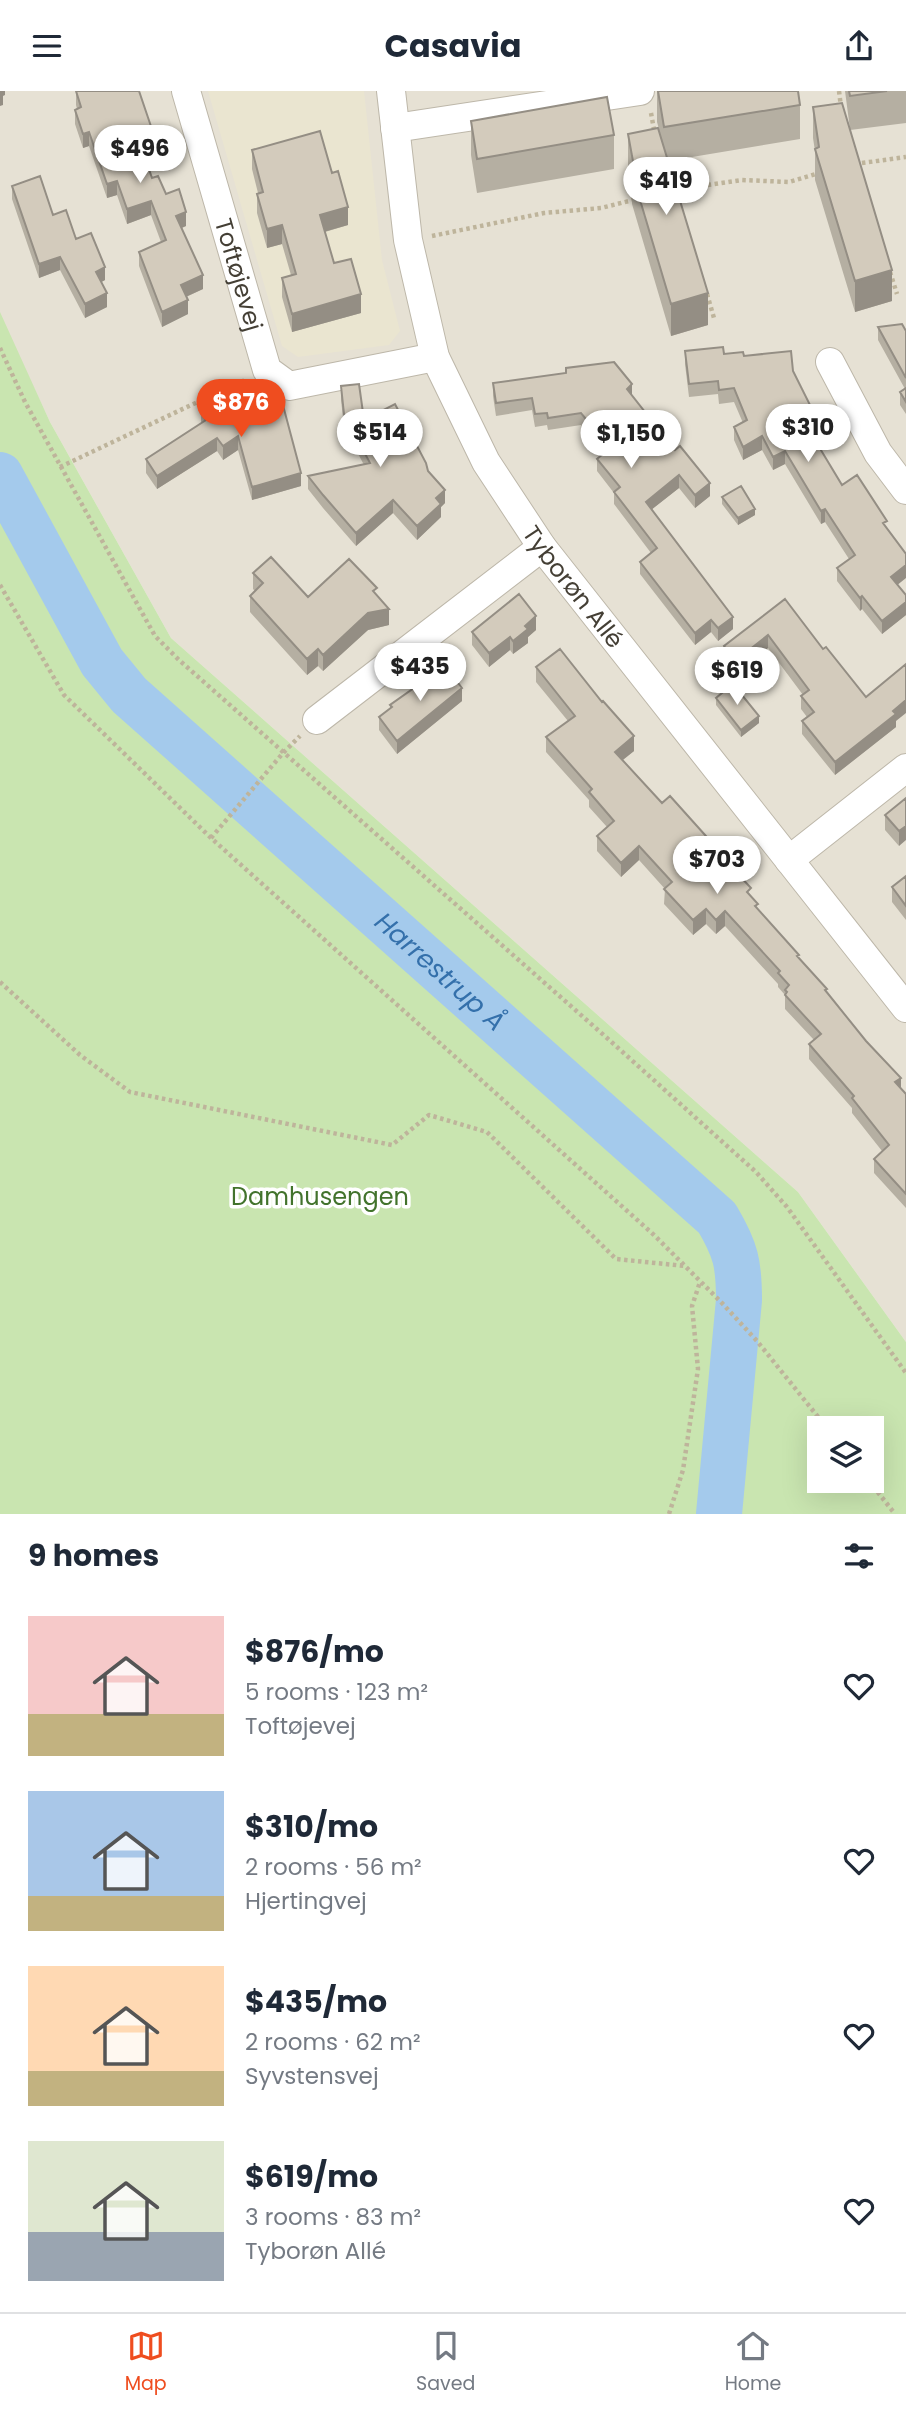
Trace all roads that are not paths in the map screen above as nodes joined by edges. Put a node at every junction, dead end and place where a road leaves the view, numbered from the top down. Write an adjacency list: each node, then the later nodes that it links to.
1 (186, 91): 5 (street, Toftøjevej)
2 (391, 91): 4 (street, Tyborøn Allé)
3 (644, 96): 4 (street)
4 (395, 128): 5 (street, Tyborøn Allé)
5 (435, 357): 8 (street, Tyborøn Allé)
6 (830, 362): 7 (street)
7 (906, 489)
8 (542, 547): 9 (street); 11 (street, Tyborøn Allé)
9 (309, 727)
10 (906, 768): 11 (street)
11 (789, 860): 12 (street, Tyborøn Allé)
12 (906, 1008)

